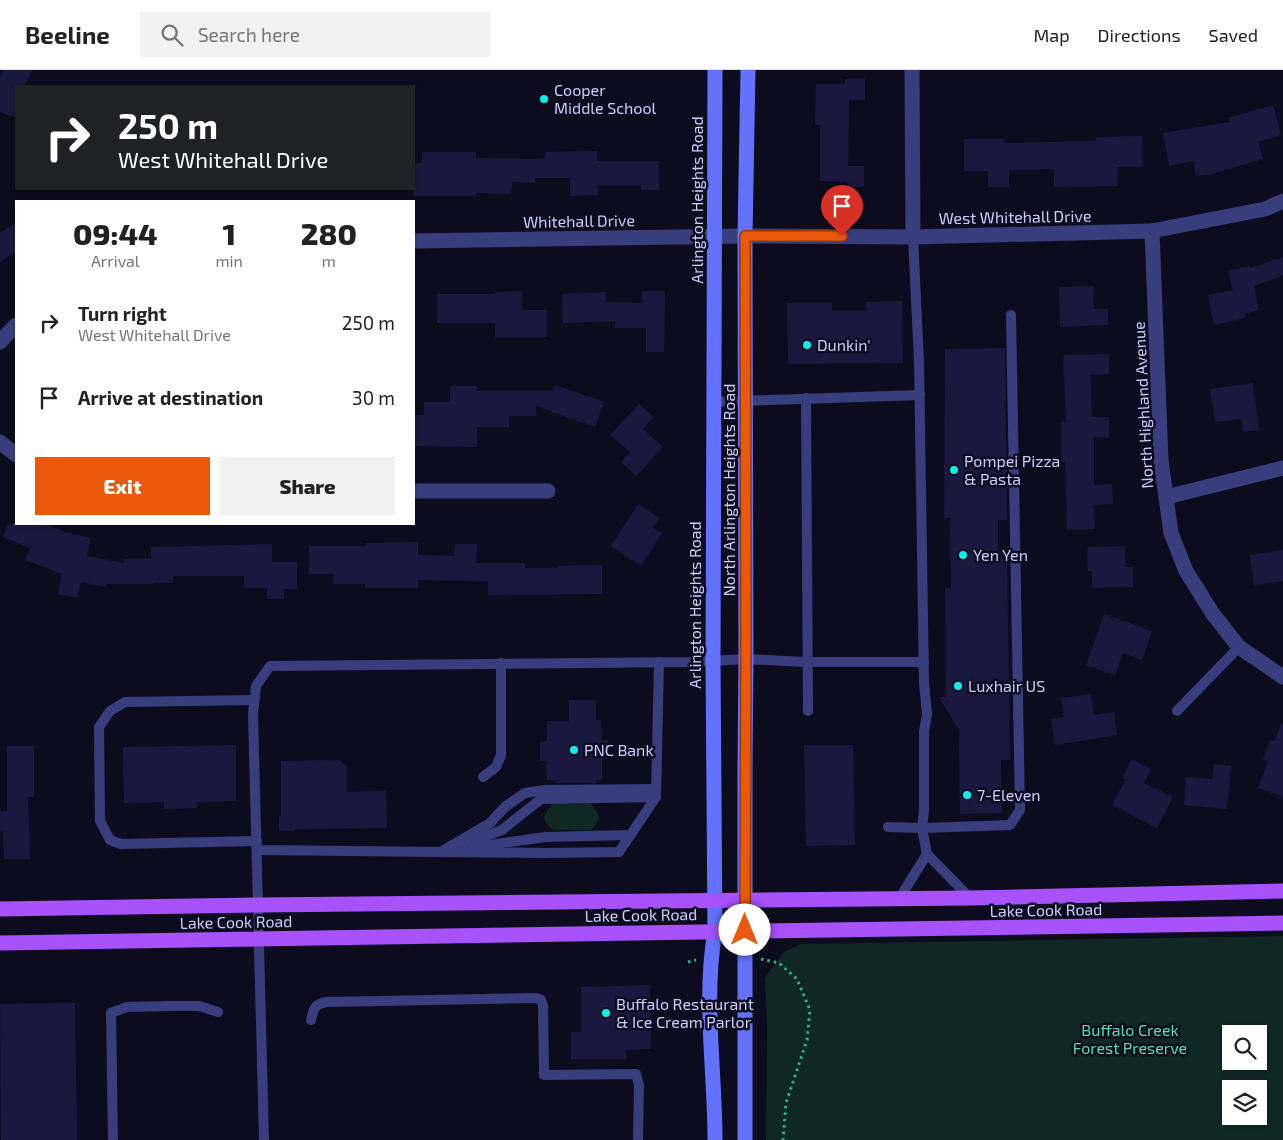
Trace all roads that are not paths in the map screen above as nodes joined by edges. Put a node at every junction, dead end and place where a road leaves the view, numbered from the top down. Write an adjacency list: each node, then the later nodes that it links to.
1 (715, 70): 6 (main road, Arlington Heights Road)
2 (748, 70): 7 (main road, North Arlington Heights Road)
3 (912, 70): 8 (street)
4 (1283, 201): 5 (street, West Whitehall Drive)
5 (1152, 231): 8 (street, West Whitehall Drive); 22 (street, North Highland Avenue)
6 (714, 236): 7 (street, Whitehall Drive); 9 (street, Whitehall Drive); 16 (main road, Arlington Heights Road)
7 (745, 236): 8 (street, West Whitehall Drive); 15 (main road, North Arlington Heights Road)
8 (913, 237): 13 (lane)
9 (415, 241)
10 (1011, 315): 37 (lane)
11 (15, 326): 12 (street)
12 (0, 342)
13 (920, 395): 14 (lane); 28 (lane)
14 (806, 398): 15 (lane); 27 (lane)
15 (746, 401): 16 (lane); 24 (main road, North Arlington Heights Road)
16 (714, 402): 25 (main road, Arlington Heights Road)
17 (0, 442): 18 (street)
18 (15, 454)
19 (1283, 468): 22 (street)
20 (415, 491): 21 (street)
21 (548, 491)
22 (1166, 497): 23 (street, North Highland Avenue)
23 (1239, 647): 30 (street, North Highland Avenue); 33 (lane)
24 (746, 659): 25 (lane); 27 (lane); 47 (main road, North Arlington Heights Road)
25 (712, 660): 26 (lane); 45 (main road, Arlington Heights Road)
26 (659, 662): 29 (lane); 35 (lane)
27 (807, 662): 28 (lane); 32 (lane)
28 (924, 662): 37 (lane)
29 (501, 663): 31 (lane); 34 (lane)
30 (1283, 677)
31 (254, 700): 39 (lane); 39 (lane)
32 (808, 711)
33 (1177, 711)
34 (484, 776)
35 (656, 793): 38 (lane); 40 (lane); 40 (lane)
36 (888, 827): 37 (lane)
37 (922, 828): 41 (lane)
38 (630, 835): 40 (lane); 40 (lane)
39 (257, 845): 40 (lane); 46 (lane)
40 (441, 852)
41 (927, 854): 43 (lane); 44 (lane)
42 (1283, 891): 44 (main road, Lake Cook Road)
43 (899, 898): 44 (main road, Lake Cook Road); 47 (main road, Lake Cook Road)
44 (970, 898)
45 (715, 901): 46 (main road, Lake Cook Road); 47 (main road, Lake Cook Road); 51 (main road, Arlington Heights Road)
46 (258, 905): 48 (main road, Lake Cook Road); 52 (lane)
47 (745, 905): 50 (main road)
48 (0, 909)
49 (1283, 924): 50 (main road, Lake Cook Road)
50 (745, 930): 51 (main road, Lake Cook Road); 60 (main road)
51 (715, 931): 52 (main road, Lake Cook Road); 59 (main road, Arlington Heights Road)
52 (258, 940): 53 (main road, Lake Cook Road); 57 (lane)
53 (0, 942)
54 (218, 1012): 56 (lane)
55 (311, 1020): 58 (lane)
56 (113, 1140)
57 (264, 1140)
58 (638, 1140)
59 (715, 1140)
60 (745, 1140)

